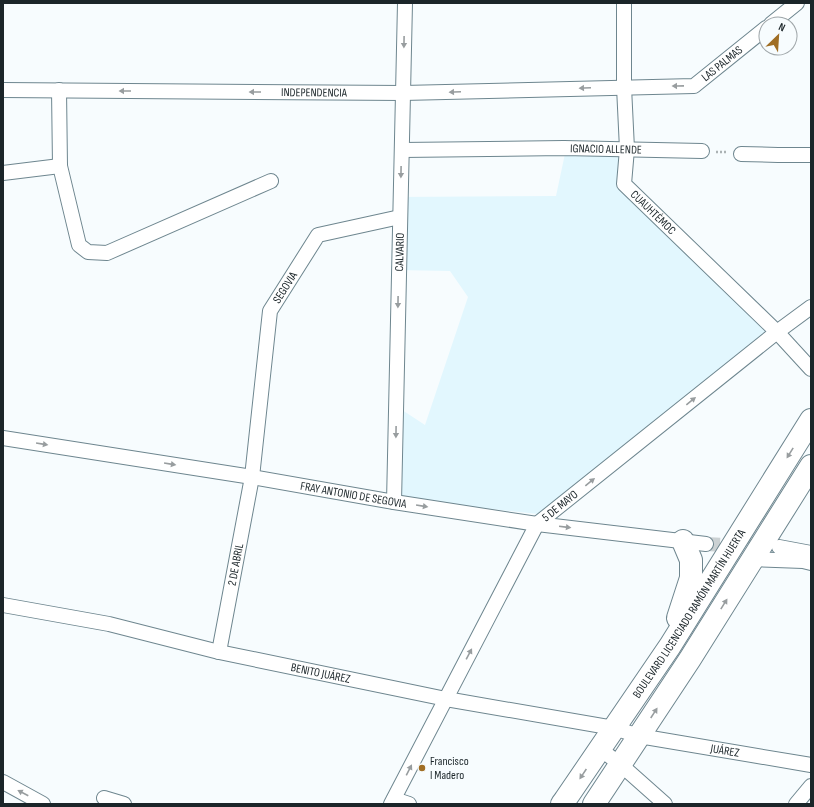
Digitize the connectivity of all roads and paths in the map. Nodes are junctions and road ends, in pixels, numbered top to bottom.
1 (405, 3) edge
2 (624, 3) edge
3 (797, 3) edge
4 (780, 16) edge
5 (758, 34) edge
6 (624, 87) junction
7 (3, 90) edge
8 (59, 90) junction
9 (403, 93) junction
10 (627, 149) junction
11 (402, 150) junction
12 (702, 150) joint
13 (741, 154) joint
14 (811, 155) edge
15 (60, 166) junction
16 (3, 173) edge
17 (271, 182) dead end
18 (400, 217) junction
19 (811, 307) edge
20 (777, 332) junction
21 (811, 369) edge
22 (811, 420) edge
23 (3, 438) edge
24 (811, 466) edge
25 (252, 477) junction
26 (394, 502) junction
27 (537, 524) junction
28 (683, 541) junction
29 (706, 544) tunnel mouth
30 (779, 547) tunnel mouth
31 (811, 553) edge
32 (752, 559) junction
33 (811, 563) edge
34 (3, 605) edge
35 (670, 646) junction
36 (219, 652) junction
37 (446, 699) junction
38 (614, 728) junction
39 (638, 736) junction
40 (600, 749) junction
41 (620, 764) junction
42 (811, 765) edge
43 (3, 782) edge
44 (811, 786) edge
45 (104, 798) dead end
46 (393, 801) edge
47 (43, 804) edge
48 (124, 804) edge
49 (409, 804) edge
50 (562, 804) edge
51 (594, 804) edge
52 (665, 804) edge
53 (796, 804) edge

1 -> 9 street, CALVARIO
2 - 6 street, CUAUHTÉMOC
3 - 4 street
5 -> 6 street, LAS PALMAS
6 -> 9 street, INDEPENDENCIA
6 - 10 street, CUAUHTÉMOC
7 - 8 street, INDEPENDENCIA
9 -> 8 street, INDEPENDENCIA
8 - 15 street
9 - 11 street, CALVARIO
10 - 11 street, IGNACIO ALLENDE
10 - 12 street, IGNACIO ALLENDE
10 - 20 street, CUAUHTÉMOC
11 -> 18 street, CALVARIO
12 - 13 path
13 - 14 street
15 - 16 street
15 - 17 street
18 - 25 street, SEGOVIA
18 -> 26 street, CALVARIO
19 - 20 street, 5 DE MAYO
20 - 21 street, CUAUHTÉMOC
27 -> 20 street, 5 DE MAYO
22 -> 35 main road, BOULEVARD LICENCIADO RAMÓN MARTÍN HUERTA
23 -> 25 street, FRAY ANTONIO DE SEGOVIA
24 - 32 main road, BOULEVARD LICENCIADO RAMÓN MARTÍN HUERTA
25 - 26 street, FRAY ANTONIO DE SEGOVIA
25 - 36 street, 2 DE ABRIL
26 -> 27 street, FRAY ANTONIO DE SEGOVIA
27 -> 28 street, FRAY ANTONIO DE SEGOVIA
37 -> 27 street, 5 DE MAYO
28 - 29 street, FRAY ANTONIO DE SEGOVIA
28 - 35 main road
30 - 31 street
32 - 33 street
39 -> 32 main road, BOULEVARD LICENCIADO RAMÓN MARTÍN HUERTA
34 - 36 street, BENITO JUÁREZ
35 - 38 main road, BOULEVARD LICENCIADO RAMÓN MARTÍN HUERTA
36 - 37 street, BENITO JUÁREZ
37 - 38 street, BENITO JUÁREZ
46 -> 37 street, 5 DE MAYO
38 - 39 street, BENITO JUÁREZ
38 - 40 main road, BOULEVARD LICENCIADO RAMÓN MARTÍN HUERTA
39 - 41 main road, BOULEVARD LICENCIADO RAMÓN MARTÍN HUERTA
39 - 42 street, JUÁREZ
40 - 41 street
40 -> 50 main road, BOULEVARD LICENCIADO RAMÓN MARTÍN HUERTA
41 - 51 main road, BOULEVARD LICENCIADO RAMÓN MARTÍN HUERTA
41 - 52 street
47 -> 43 street
44 - 53 street
45 - 48 street
46 - 49 street

